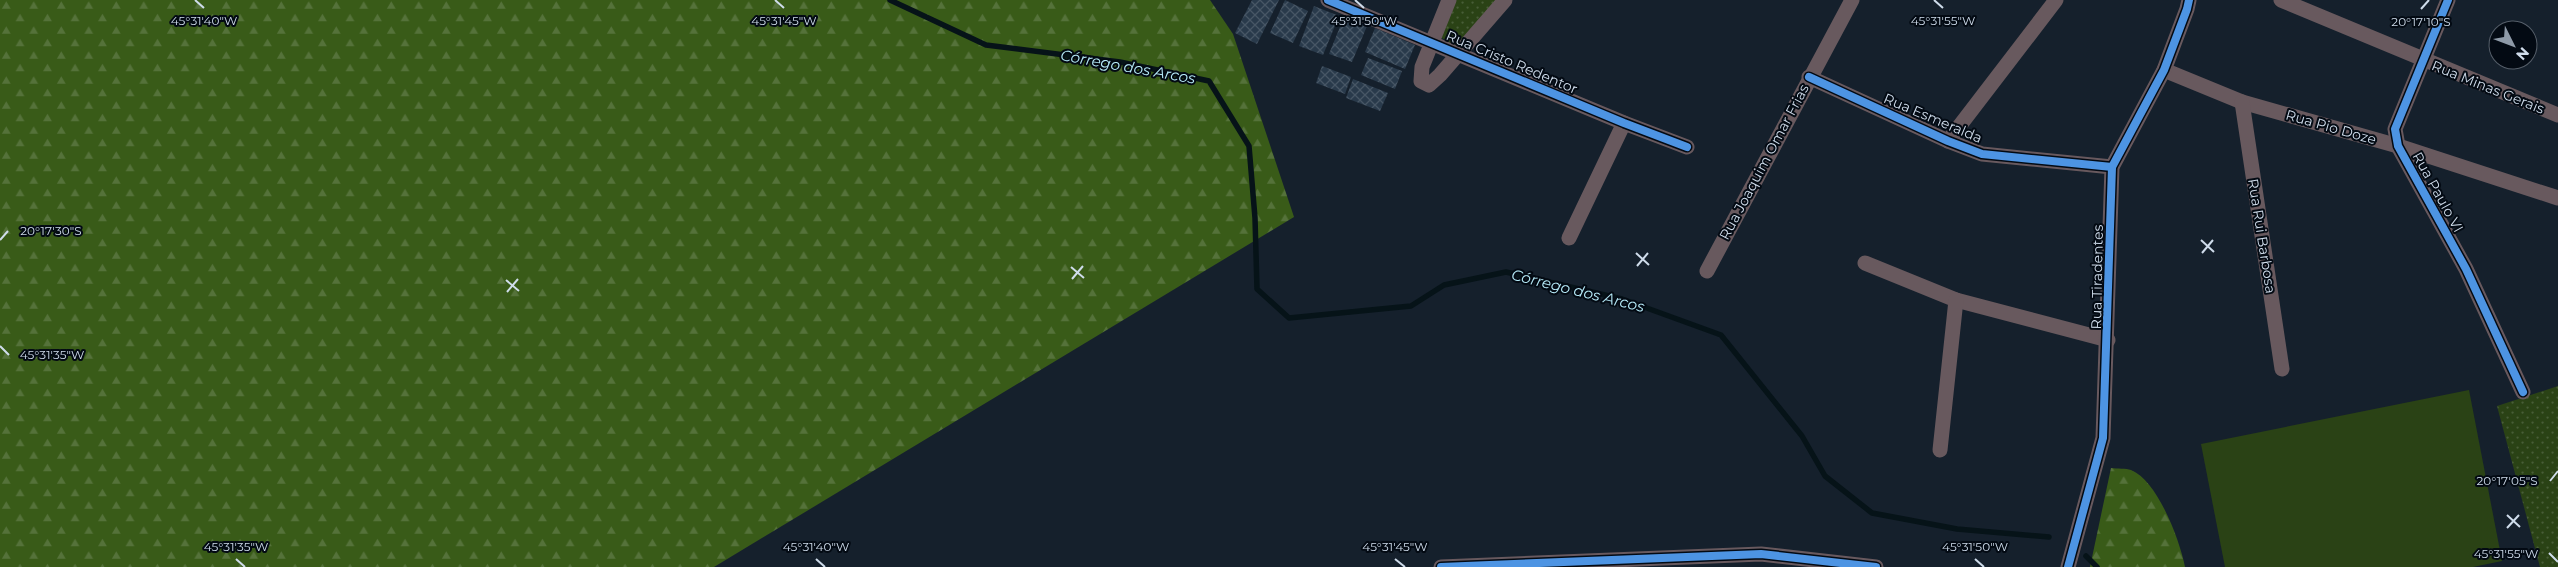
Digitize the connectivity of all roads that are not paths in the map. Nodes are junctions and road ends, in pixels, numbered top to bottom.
1 (1328, 0) edge
2 (1449, 0) edge
3 (1504, 0) edge
4 (1852, 0) edge
5 (2056, 0) edge
6 (2189, 0) edge
7 (2280, 0) edge
8 (2448, 0) edge
9 (1432, 41) junction
10 (1458, 53) junction
11 (2423, 60) junction
12 (2164, 70) junction
13 (1809, 77) junction
14 (2242, 102) junction
15 (2558, 115) edge
16 (1624, 123) junction
17 (1948, 141) junction
18 (2398, 146) junction
19 (1687, 147) dead end
20 (2112, 167) junction
21 (2558, 198) edge
22 (1569, 238) dead end
23 (1865, 262) dead end
24 (1707, 271) dead end
25 (1956, 300) junction
26 (2108, 340) junction
27 (2282, 369) dead end
28 (2523, 392) dead end
29 (1940, 450) dead end
30 (1441, 567) edge
31 (1876, 567) edge
32 (2068, 567) edge

1 - 9 street, Rua Cristo Redentor
2 - 9 street
3 - 10 street
4 - 13 street, Rua Joaquim Omar Frias
5 - 17 street
6 - 12 street, Rua Tiradentes
7 - 11 street, Rua Minas Gerais
8 - 11 street, Rua Paulo VI
9 - 10 street, Rua Cristo Redentor
9 - 10 street
10 - 16 street, Rua Cristo Redentor
11 - 15 street, Rua Minas Gerais
11 - 18 street, Rua Paulo VI
12 - 14 street, Rua Pio Doze
12 - 20 street, Rua Tiradentes
13 - 17 street, Rua Esmeralda
13 - 24 street, Rua Joaquim Omar Frias
14 - 18 street, Rua Pio Doze
14 - 27 street, Rua Rui Barbosa
16 - 19 street, Rua Cristo Redentor
16 - 22 street
17 - 20 street, Rua Esmeralda
18 - 21 street, Rua Pio Doze
18 - 28 street, Rua Paulo VI
20 - 26 street, Rua Tiradentes
23 - 25 street
25 - 26 street
25 - 29 street
26 - 32 street, Rua Tiradentes
30 - 31 street

